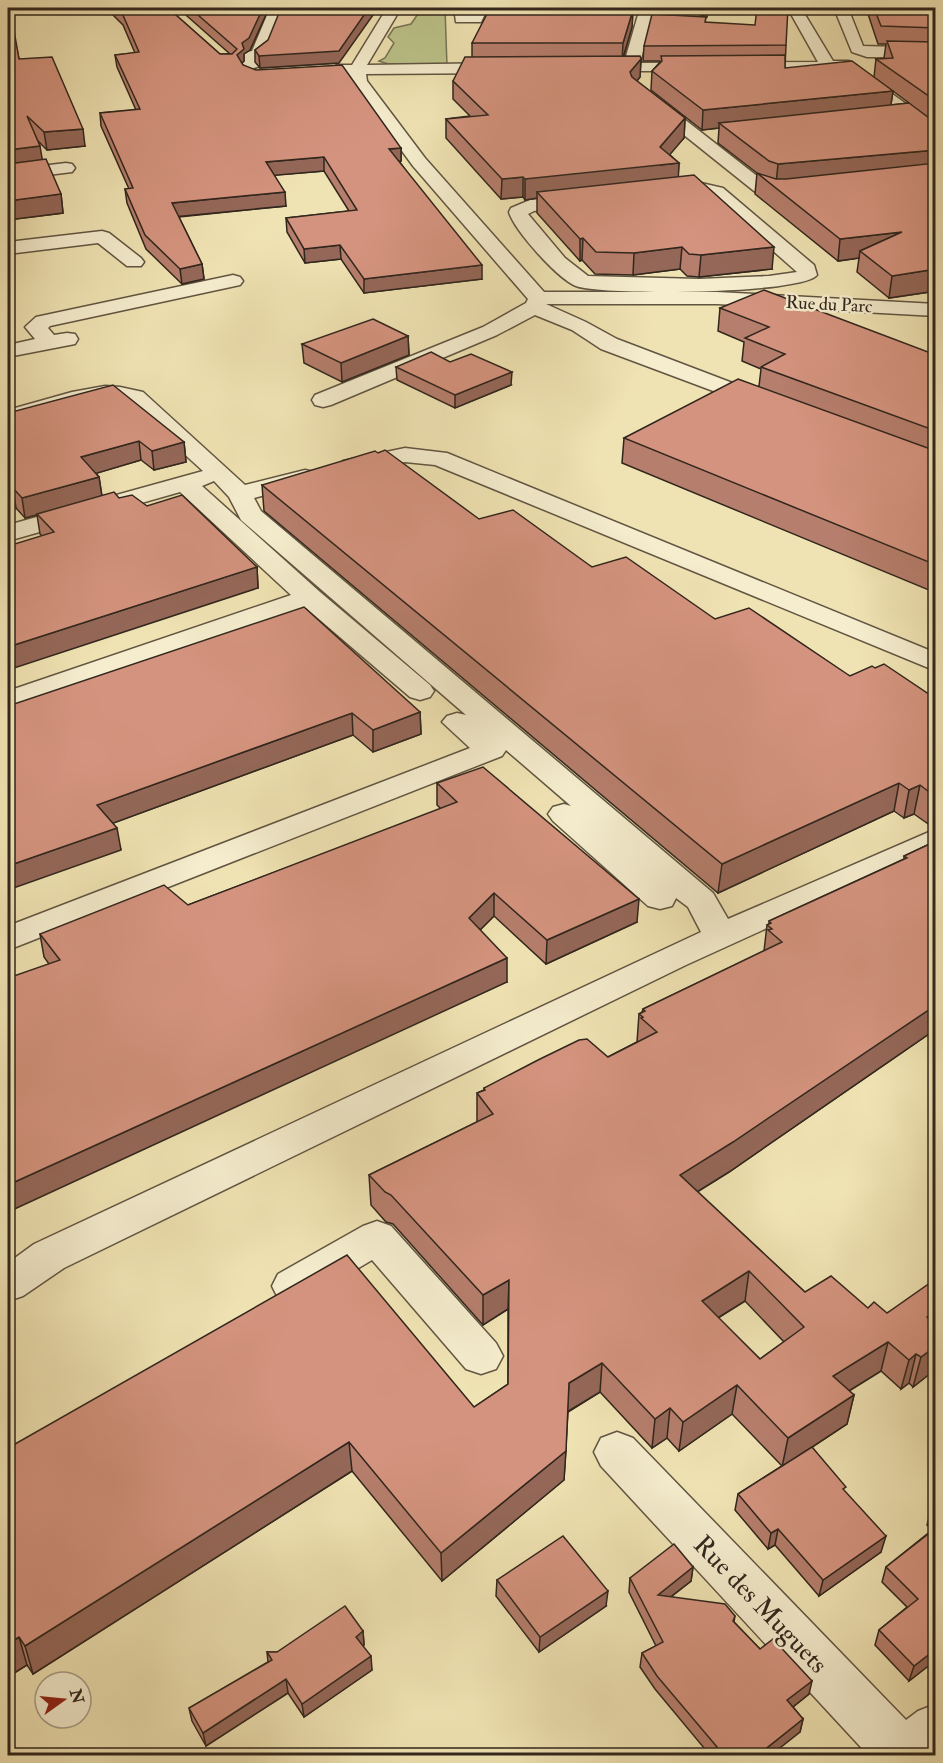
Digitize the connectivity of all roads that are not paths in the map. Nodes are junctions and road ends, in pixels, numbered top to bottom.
1 (277, 8) edge
2 (394, 8) edge
3 (461, 8) edge
4 (481, 8) edge
5 (646, 8) edge
6 (723, 8) edge
7 (841, 8) edge
8 (796, 47) dead end
9 (936, 53) edge
10 (224, 57) edge
11 (250, 62) junction
12 (837, 63) junction
13 (520, 68) edge
14 (576, 68) edge
15 (357, 69) junction
16 (317, 71) edge
17 (642, 71) junction
18 (270, 74) edge
19 (911, 115) junction
20 (888, 118) edge
21 (936, 134) edge
22 (720, 135) edge
23 (699, 137) junction
24 (66, 168) dead end
25 (8, 174) edge
26 (819, 188) edge
27 (544, 246) junction
28 (8, 248) edge
29 (497, 252) junction
30 (134, 262) dead end
31 (233, 281) dead end
32 (537, 303) junction
33 (936, 310) edge
34 (84, 335) dead end
35 (49, 343) junction
36 (8, 351) edge
37 (323, 400) dead end
38 (784, 411) edge
39 (8, 417) edge
40 (220, 473) junction
41 (184, 483) junction
42 (240, 494) junction
43 (8, 533) edge
44 (310, 598) junction
45 (936, 663) edge
46 (8, 700) edge
47 (490, 750) junction
48 (936, 839) edge
49 (660, 898) dead end
50 (720, 936) junction
51 (8, 939) edge
52 (8, 1256) edge
53 (49, 1256) junction
54 (8, 1284) edge
55 (264, 1304) edge
56 (481, 1356) dead end
57 (617, 1452) dead end
58 (912, 1749) edge

1 - 11 street
2 - 15 street
3 - 4 street
5 - 17 street
6 - 12 street
7 - 9 street
8 - 12 street
10 - 11 street
11 - 18 street
12 - 17 street
12 - 17 street
12 - 19 street
13 - 15 street
14 - 17 street
15 - 16 street
15 - 29 street
17 - 23 street
19 - 20 street
19 - 21 street
22 - 23 street
23 - 26 street
24 - 25 street
27 - 27 street
27 - 29 street
28 - 30 street
29 - 32 street
31 - 35 street
32 - 33 street, Rue du Parc
32 - 37 street
32 - 38 street
34 - 35 street
35 - 36 street
39 - 40 street
40 - 41 street
40 - 42 street
41 - 43 street
41 - 44 street
42 - 45 street
42 - 50 street
44 - 46 street
44 - 47 street
47 - 49 street
47 - 51 street
48 - 50 street
50 - 53 street
52 - 53 street
53 - 54 street
55 - 56 street
57 - 58 street, Rue des Muguets

